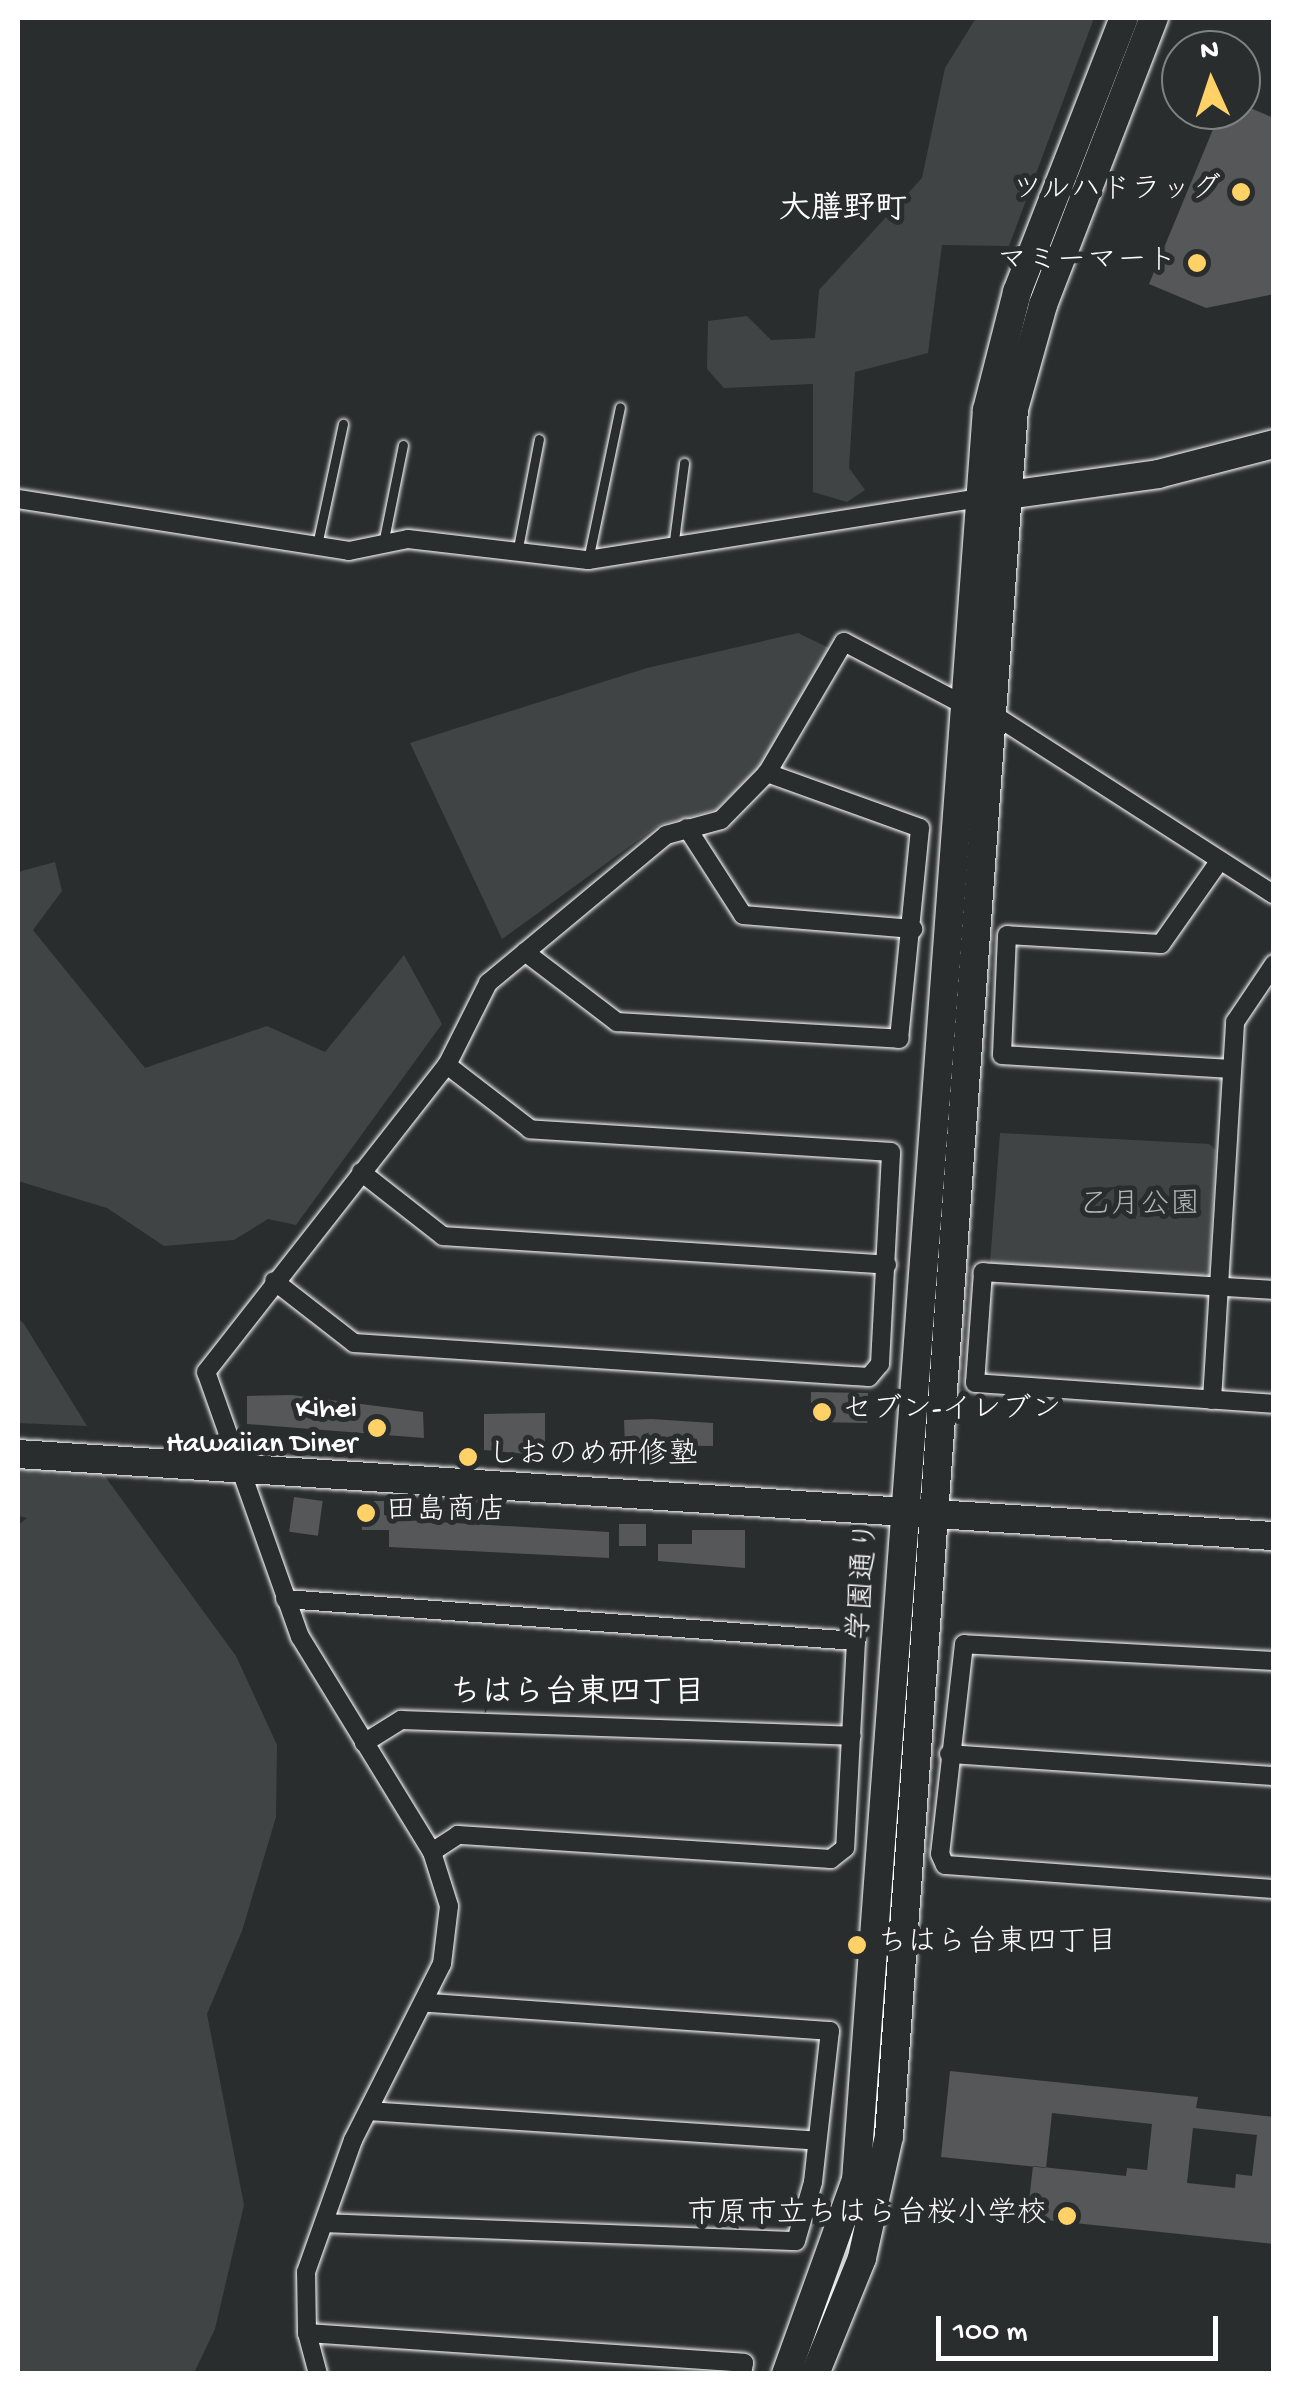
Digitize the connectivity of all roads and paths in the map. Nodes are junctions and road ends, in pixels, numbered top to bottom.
1 (1124, 18) edge
2 (1154, 18) edge
3 (620, 408) dead end
4 (344, 424) dead end
5 (540, 440) dead end
6 (1274, 444) edge
7 (404, 445) dead end
8 (684, 463) dead end
9 (991, 497) junction
10 (18, 499) edge
11 (384, 539) junction
12 (317, 545) junction
13 (673, 549) junction
14 (516, 553) junction
15 (588, 560) junction
16 (964, 705) junction
17 (991, 713) junction
18 (767, 773) junction
19 (687, 828) junction
20 (1218, 863) junction
21 (1274, 895) edge
22 (913, 930) junction
23 (525, 952) junction
24 (1274, 964) edge
25 (447, 1065) junction
26 (1231, 1069) junction
27 (361, 1172) junction
28 (887, 1265) junction
29 (274, 1280) junction
30 (1218, 1286) junction
31 (1274, 1290) edge
32 (1212, 1400) junction
33 (1274, 1404) edge
34 (18, 1454) edge
35 (234, 1465) junction
36 (903, 1512) junction
37 (936, 1515) junction
38 (1274, 1536) edge
39 (285, 1599) junction
40 (1274, 1661) edge
41 (852, 1736) junction
42 (364, 1742) junction
43 (949, 1754) junction
44 (1274, 1776) edge
45 (432, 1852) junction
46 (1274, 1889) edge
47 (425, 2003) junction
48 (369, 2111) junction
49 (817, 2141) junction
50 (324, 2222) junction
51 (307, 2333) junction
52 (318, 2374) edge
53 (742, 2374) edge
54 (786, 2374) edge
55 (815, 2374) edge

1 - 9 street
2 - 9 street
3 - 15 lane
4 - 12 lane
5 - 14 lane
6 - 9 street
7 - 11 lane
8 - 13 lane
9 - 13 street
9 - 16 street, 学園通り
9 - 17 street
10 - 12 street
11 - 12 street
11 - 14 street
13 - 15 street
14 - 15 street
16 - 18 street
16 - 36 street, 学園通り
17 - 20 street
17 - 37 street
18 - 19 street
18 - 22 street
19 - 22 street
19 - 23 street
20 - 21 street
20 - 26 street
22 - 23 street
23 - 25 street
24 - 26 street
25 - 27 street
25 - 28 street
26 - 30 street
27 - 28 street
27 - 29 street
28 - 29 street
29 - 35 street
30 - 31 street
30 - 32 street
30 - 32 street
32 - 33 street
34 - 35 street
35 - 36 street
35 - 39 street
36 - 37 street
36 - 54 street, 学園通り
37 - 38 street
37 - 55 street
39 - 41 street
39 - 42 street
40 - 43 street
41 - 42 street
41 - 45 street
42 - 45 street
43 - 44 street
43 - 46 street
45 - 47 street
47 - 48 street
47 - 49 street
48 - 49 street
48 - 50 street
49 - 50 street
50 - 51 street
51 - 52 street
51 - 53 street

